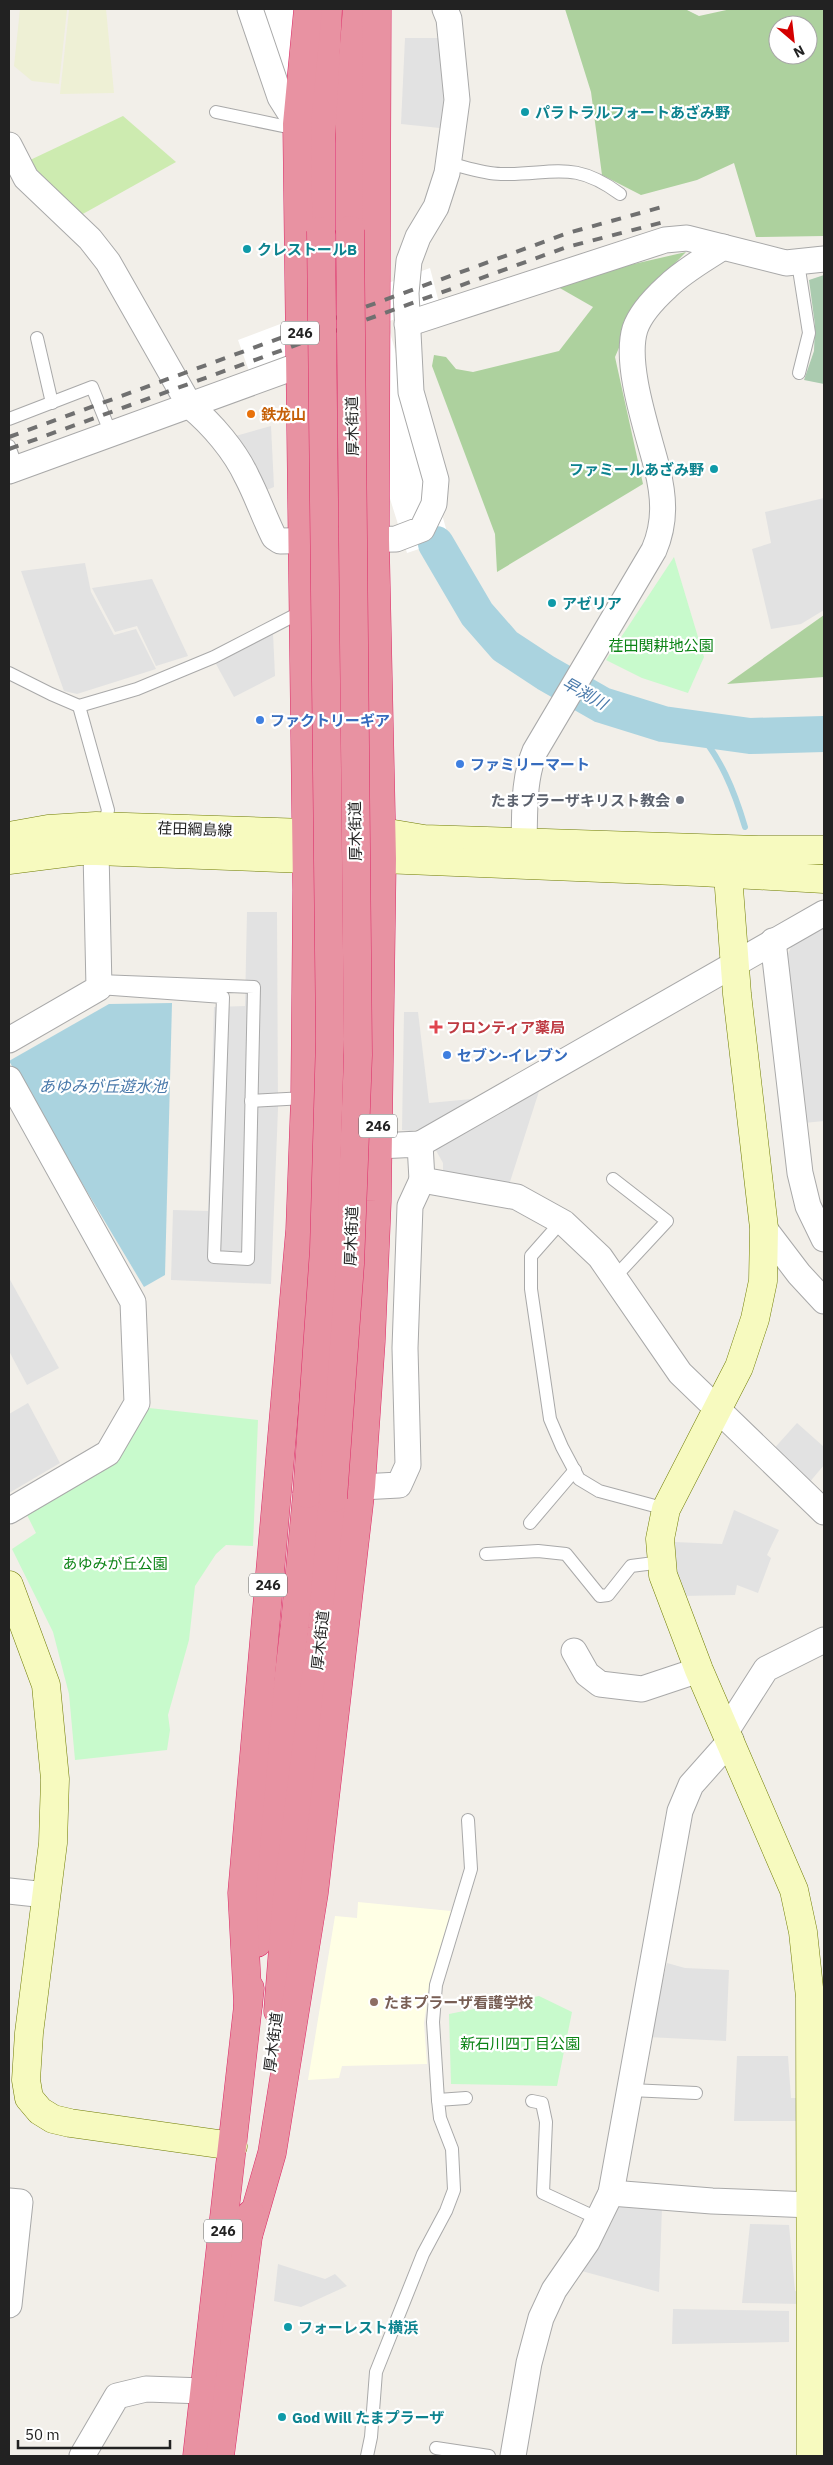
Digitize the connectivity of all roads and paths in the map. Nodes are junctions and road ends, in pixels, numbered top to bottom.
1 (250, 9) edge
2 (308, 9) edge
3 (328, 9) edge
4 (357, 9) edge
5 (377, 9) edge
6 (445, 9) edge
7 (216, 112) dead end
8 (297, 127) junction
9 (9, 145) edge
10 (448, 163) junction
11 (620, 194) dead end
12 (723, 247) junction
13 (824, 259) edge
14 (798, 263) junction
15 (406, 324) junction
16 (38, 338) dead end
17 (300, 365) junction
18 (799, 373) dead end
19 (52, 402) junction
20 (190, 406) junction
21 (9, 419) edge
22 (111, 434) junction
23 (11, 462) edge
24 (375, 540) junction
25 (302, 541) junction
26 (303, 612) junction
27 (9, 673) edge
28 (79, 706) junction
29 (382, 832) junction
30 (9, 836) edge
31 (100, 839) junction
32 (524, 842) junction
33 (306, 846) junction
34 (824, 850) edge
35 (382, 859) junction
36 (9, 860) edge
37 (727, 861) junction
38 (824, 879) edge
39 (824, 913) edge
40 (773, 941) junction
41 (735, 964) junction
42 (99, 984) junction
43 (9, 1040) edge
44 (9, 1079) edge
45 (305, 1098) junction
46 (251, 1101) junction
47 (420, 1144) junction
48 (378, 1146) junction
49 (613, 1179) dead end
50 (422, 1180) junction
51 (561, 1222) junction
52 (764, 1228) junction
53 (824, 1239) edge
54 (614, 1278) junction
55 (824, 1301) edge
56 (717, 1408) junction
57 (574, 1470) junction
58 (361, 1488) junction
59 (666, 1508) junction
60 (9, 1511) edge
61 (824, 1512) edge
62 (530, 1523) dead end
63 (486, 1554) dead end
64 (662, 1562) junction
65 (9, 1585) edge
66 (824, 1640) edge
67 (574, 1652) dead end
68 (700, 1670) junction
69 (729, 1735) junction
70 (468, 1820) dead end
71 (9, 1891) edge
72 (46, 1895) junction
73 (248, 2005) junction
74 (817, 2089) edge
75 (630, 2090) junction
76 (696, 2093) dead end
77 (466, 2098) dead end
78 (438, 2100) junction
79 (532, 2101) dead end
80 (233, 2146) junction
81 (611, 2193) junction
82 (815, 2196) edge
83 (9, 2201) edge
84 (600, 2219) junction
85 (249, 2233) junction
86 (818, 2295) edge
87 (9, 2305) edge
88 (204, 2391) junction
89 (436, 2448) dead end
90 (815, 2448) edge
91 (82, 2456) edge
92 (197, 2456) edge
93 (220, 2456) edge
94 (367, 2456) edge
95 (489, 2456) edge
96 (513, 2456) edge

1 - 8 street
2 - 8 highway, 246
3 - 73 highway, 厚木街道 / 246, bridge
4 - 85 highway, 厚木街道 / 246, bridge
5 - 24 highway, 246
6 - 10 street
7 - 8 lane
8 - 17 highway, 246
9 - 20 street
10 - 11 lane
10 - 15 street
12 - 14 street
12 - 15 street
12 - 32 street
13 - 14 street
14 - 18 lane
15 - 24 street
16 - 19 lane
17 - 20 street
17 - 25 highway, 246
19 - 21 lane
19 - 22 lane
20 - 22 street
20 - 25 street
22 - 23 street
24 - 25 street
24 - 29 highway, 246
25 - 26 highway, 246
26 - 28 lane
26 - 33 highway, 246
27 - 28 lane
28 - 31 lane
29 - 32 street, 荏田綱島線
29 - 33 street, 荏田綱島線
29 - 35 highway, 246
30 - 31 street, 荏田綱島線
31 - 33 street, 荏田綱島線
31 - 36 street, 荏田綱島線
31 - 42 street
32 - 37 street, 荏田綱島線
33 - 35 street, 荏田綱島線
33 - 45 highway, 246
34 - 37 street
35 - 37 street, 荏田綱島線
35 - 48 highway, 246
37 - 38 street
37 - 41 street
39 - 40 street
40 - 41 street
40 - 53 street
41 - 47 street
41 - 52 street
42 - 43 street
42 - 46 lane
42 - 46 lane
44 - 60 street
45 - 46 lane
45 - 73 highway, 246
47 - 48 street
47 - 50 street
48 - 58 highway, 246
49 - 54 lane
50 - 51 street
50 - 58 street
51 - 54 street
51 - 57 lane
52 - 55 street
52 - 56 street
54 - 56 street
56 - 59 street
56 - 61 street
57 - 59 lane
57 - 62 lane
58 - 85 highway, 246
59 - 64 street
63 - 64 lane
64 - 68 street
65 - 72 street
66 - 69 street
67 - 68 street
68 - 69 street
69 - 74 street
69 - 75 street
70 - 78 lane
71 - 72 street
72 - 80 street
73 - 80 highway, 厚木街道 / 246
74 - 82 street
75 - 76 lane
75 - 81 street
77 - 78 lane
78 - 94 lane
79 - 84 lane
80 - 88 highway, 厚木街道 / 246
81 - 82 street
81 - 84 street
82 - 86 street
83 - 87 street
84 - 96 street
85 - 93 highway, 厚木街道 / 246
86 - 90 street
88 - 91 street
88 - 92 highway, 厚木街道 / 246
89 - 95 lane

